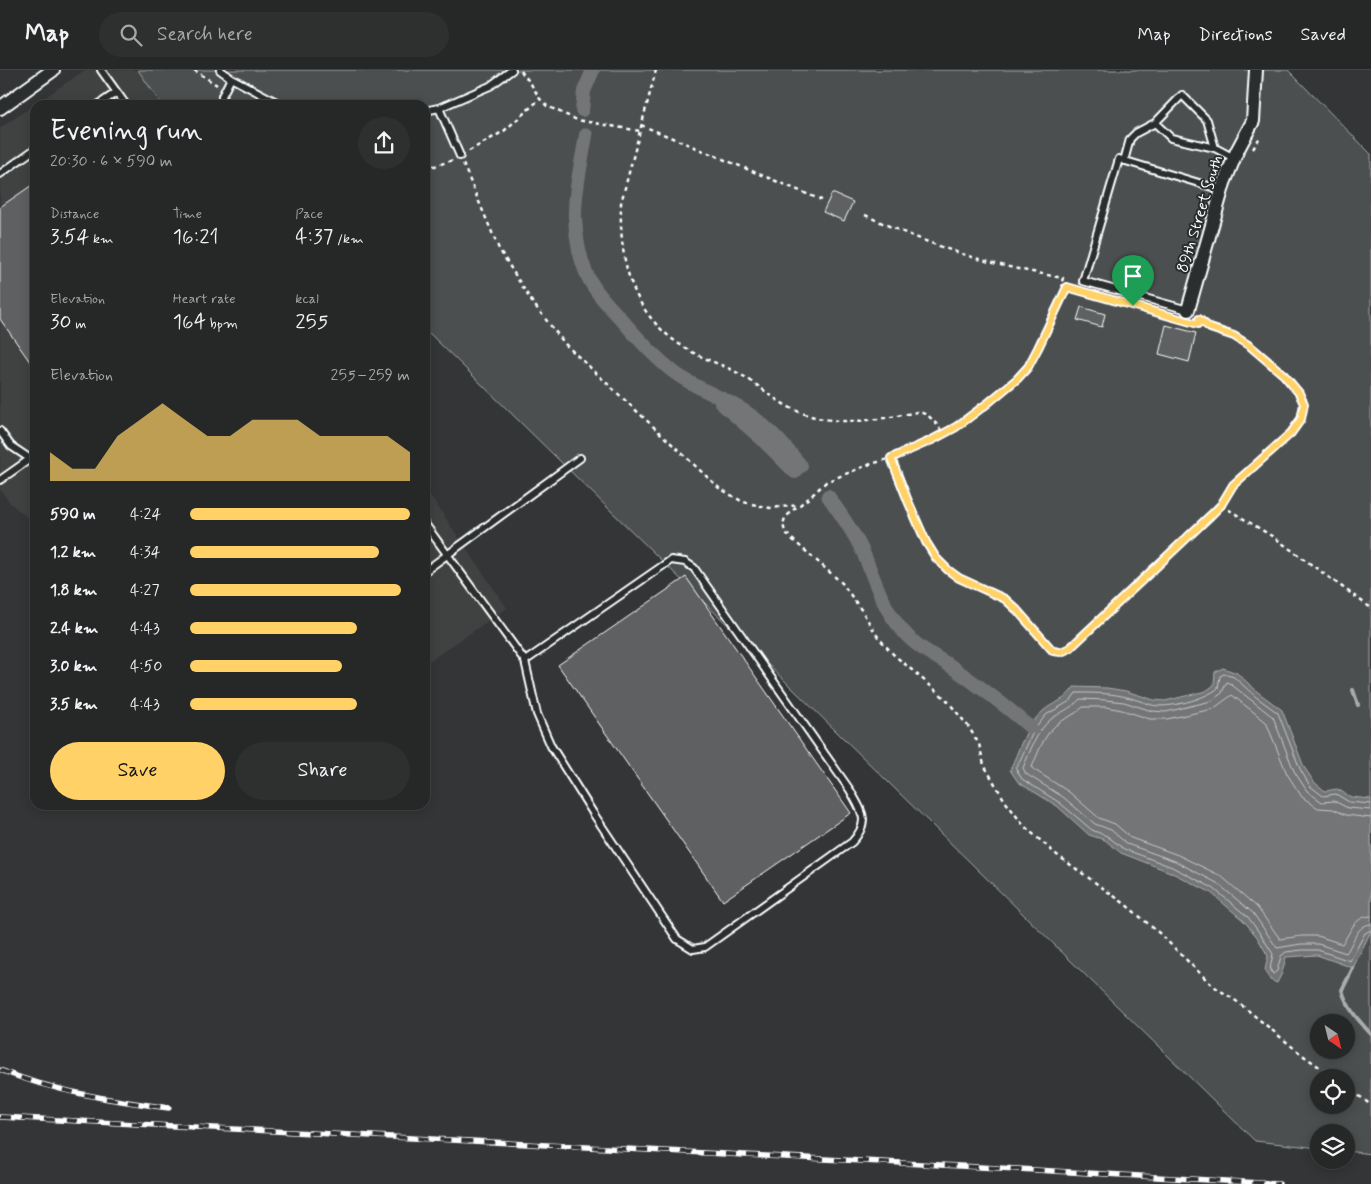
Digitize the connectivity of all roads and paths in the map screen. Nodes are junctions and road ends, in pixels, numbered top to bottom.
1 (53, 70) edge
2 (101, 70) edge
3 (194, 70) edge
4 (220, 70) edge
5 (512, 70) edge
6 (520, 70) edge
7 (656, 70) edge
8 (1256, 70) edge
9 (231, 78) junction
10 (224, 91) junction
11 (117, 92) junction
12 (540, 99) junction
13 (105, 100) edge
14 (123, 100) edge
15 (222, 100) edge
16 (273, 100) edge
17 (0, 108) edge
18 (439, 108) junction
19 (430, 109) edge
20 (1154, 124) junction
21 (641, 125) junction
22 (1263, 130) dead end
23 (640, 131) junction
24 (1215, 148) junction
25 (30, 153) edge
26 (1250, 155) dead end
27 (460, 156) junction
28 (1234, 158) junction
29 (1124, 161) junction
30 (430, 166) edge
31 (0, 174) edge
32 (1222, 190) junction
33 (824, 202) dead end
34 (865, 215) dead end
35 (1067, 287) junction
36 (1086, 292) dead end
37 (1188, 316) junction
38 (0, 431) edge
39 (944, 434) junction
40 (580, 458) dead end
41 (891, 458) junction
42 (30, 459) edge
43 (30, 463) edge
44 (0, 480) edge
45 (800, 505) junction
46 (1221, 505) junction
47 (430, 531) edge
48 (447, 555) junction
49 (430, 567) edge
50 (1371, 608) edge
51 (525, 661) junction
52 (1322, 1069) edge
53 (1355, 1093) edge
54 (1371, 1105) edge

1 - 17 street
2 - 11 lane
3 - 10 path
4 - 9 lane
5 - 18 lane
6 - 12 path
7 - 21 path
8 - 28 street, 89th Street South
9 - 10 lane
9 - 16 lane
10 - 15 lane
11 - 13 lane
11 - 14 lane
12 - 23 path
12 - 27 path
18 - 19 lane
18 - 27 lane
20 - 24 lane
20 - 24 lane
20 - 29 lane
21 - 23 path
21 - 33 path
22 - 26 path
23 - 39 path
24 - 28 lane
25 - 31 lane
27 - 30 path
27 - 45 path
28 - 32 street, 89th Street South
29 - 32 lane
29 - 37 lane
32 - 37 street, 89th Street South
34 - 35 path
35 - 36 path
35 - 39 path
37 - 46 path
38 - 42 lane
39 - 41 path
40 - 48 lane
41 - 45 path
41 - 46 path
43 - 44 lane
45 - 52 path
46 - 50 path
47 - 48 lane
48 - 49 lane
48 - 51 lane
51 - 51 lane
53 - 54 path

